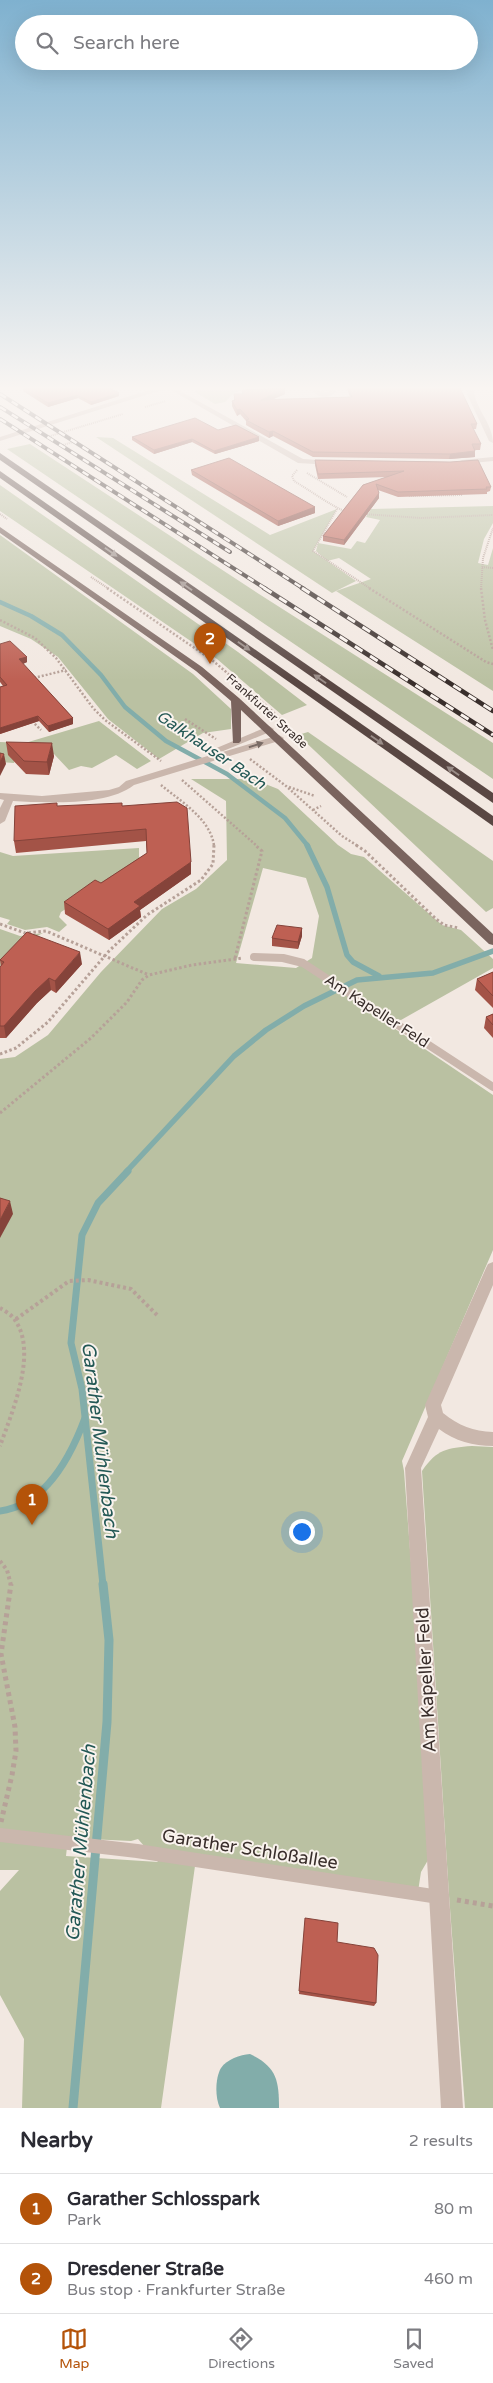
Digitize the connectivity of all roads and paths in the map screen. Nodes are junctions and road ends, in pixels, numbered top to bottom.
1 (15, 484) edge
2 (40, 484) edge
3 (300, 484) edge
4 (325, 484) edge
5 (458, 484) edge
6 (409, 496) edge
7 (347, 497) dead end
8 (337, 509) junction
9 (493, 515) edge
10 (493, 528) edge
11 (0, 529) edge
12 (482, 567) junction
13 (493, 568) edge
14 (0, 620) edge
15 (493, 650) edge
16 (493, 664) edge
17 (66, 670) junction
18 (31, 679) edge
19 (236, 700) junction
20 (28, 716) edge
21 (185, 719) dead end
22 (269, 729) junction
23 (41, 730) dead end
24 (203, 732) dead end
25 (279, 738) junction
26 (236, 741) junction
27 (254, 746) junction
28 (229, 749) junction
29 (162, 762) dead end
30 (171, 771) junction
31 (151, 777) junction
32 (286, 786) junction
33 (314, 796) dead end
34 (5, 798) edge
35 (493, 799) edge
36 (320, 806) dead end
37 (313, 810) junction
38 (0, 821) edge
39 (493, 822) edge
40 (0, 924) edge
41 (462, 930) dead end
42 (493, 941) edge
43 (104, 955) junction
44 (254, 957) dead end
45 (149, 975) junction
46 (0, 1054) edge
47 (493, 1087) edge
48 (1, 1110) edge
49 (493, 1268) edge
50 (0, 1308) edge
51 (157, 1315) dead end
52 (16, 1319) junction
53 (436, 1417) junction
54 (493, 1439) edge
55 (0, 1446) edge
56 (0, 1561) edge
57 (0, 1827) edge
58 (0, 1835) edge
59 (439, 1897) junction
60 (493, 1906) edge
61 (452, 2108) edge

1 -> 39 highway
35 -> 2 highway
3 - 8 path
4 - 7 path
5 - 6 path
8 - 9 path
8 - 16 path
10 - 12 path
11 - 19 main road, Frankfurter Straße
12 - 13 path
12 - 15 path
14 - 17 path
17 - 18 path
17 - 29 path
19 - 22 main road, Frankfurter Straße
19 - 26 main road
20 - 23 path
21 - 24 path
22 - 25 main road, Frankfurter Straße
22 - 26 street
27 -> 25 street
25 - 42 main road, Frankfurter Straße
26 - 28 street
27 - 28 street
27 - 32 path
28 - 30 street
30 - 31 street
30 - 45 path
31 - 34 street
31 - 43 path
32 - 33 path
32 - 37 path
34 - 38 street
36 - 37 path
37 - 41 path
40 - 43 path
43 - 45 path
43 - 46 path
44 - 47 lane, Am Kapeller Feld
45 - 48 path
49 - 53 street, Am Kapeller Feld
50 - 52 path
51 - 52 path
52 - 55 path
53 - 54 street
53 - 59 street, Am Kapeller Feld
56 - 57 path
58 - 59 lane, Garather Schloßallee
59 - 60 path
59 - 61 street, Am Kapeller Feld

